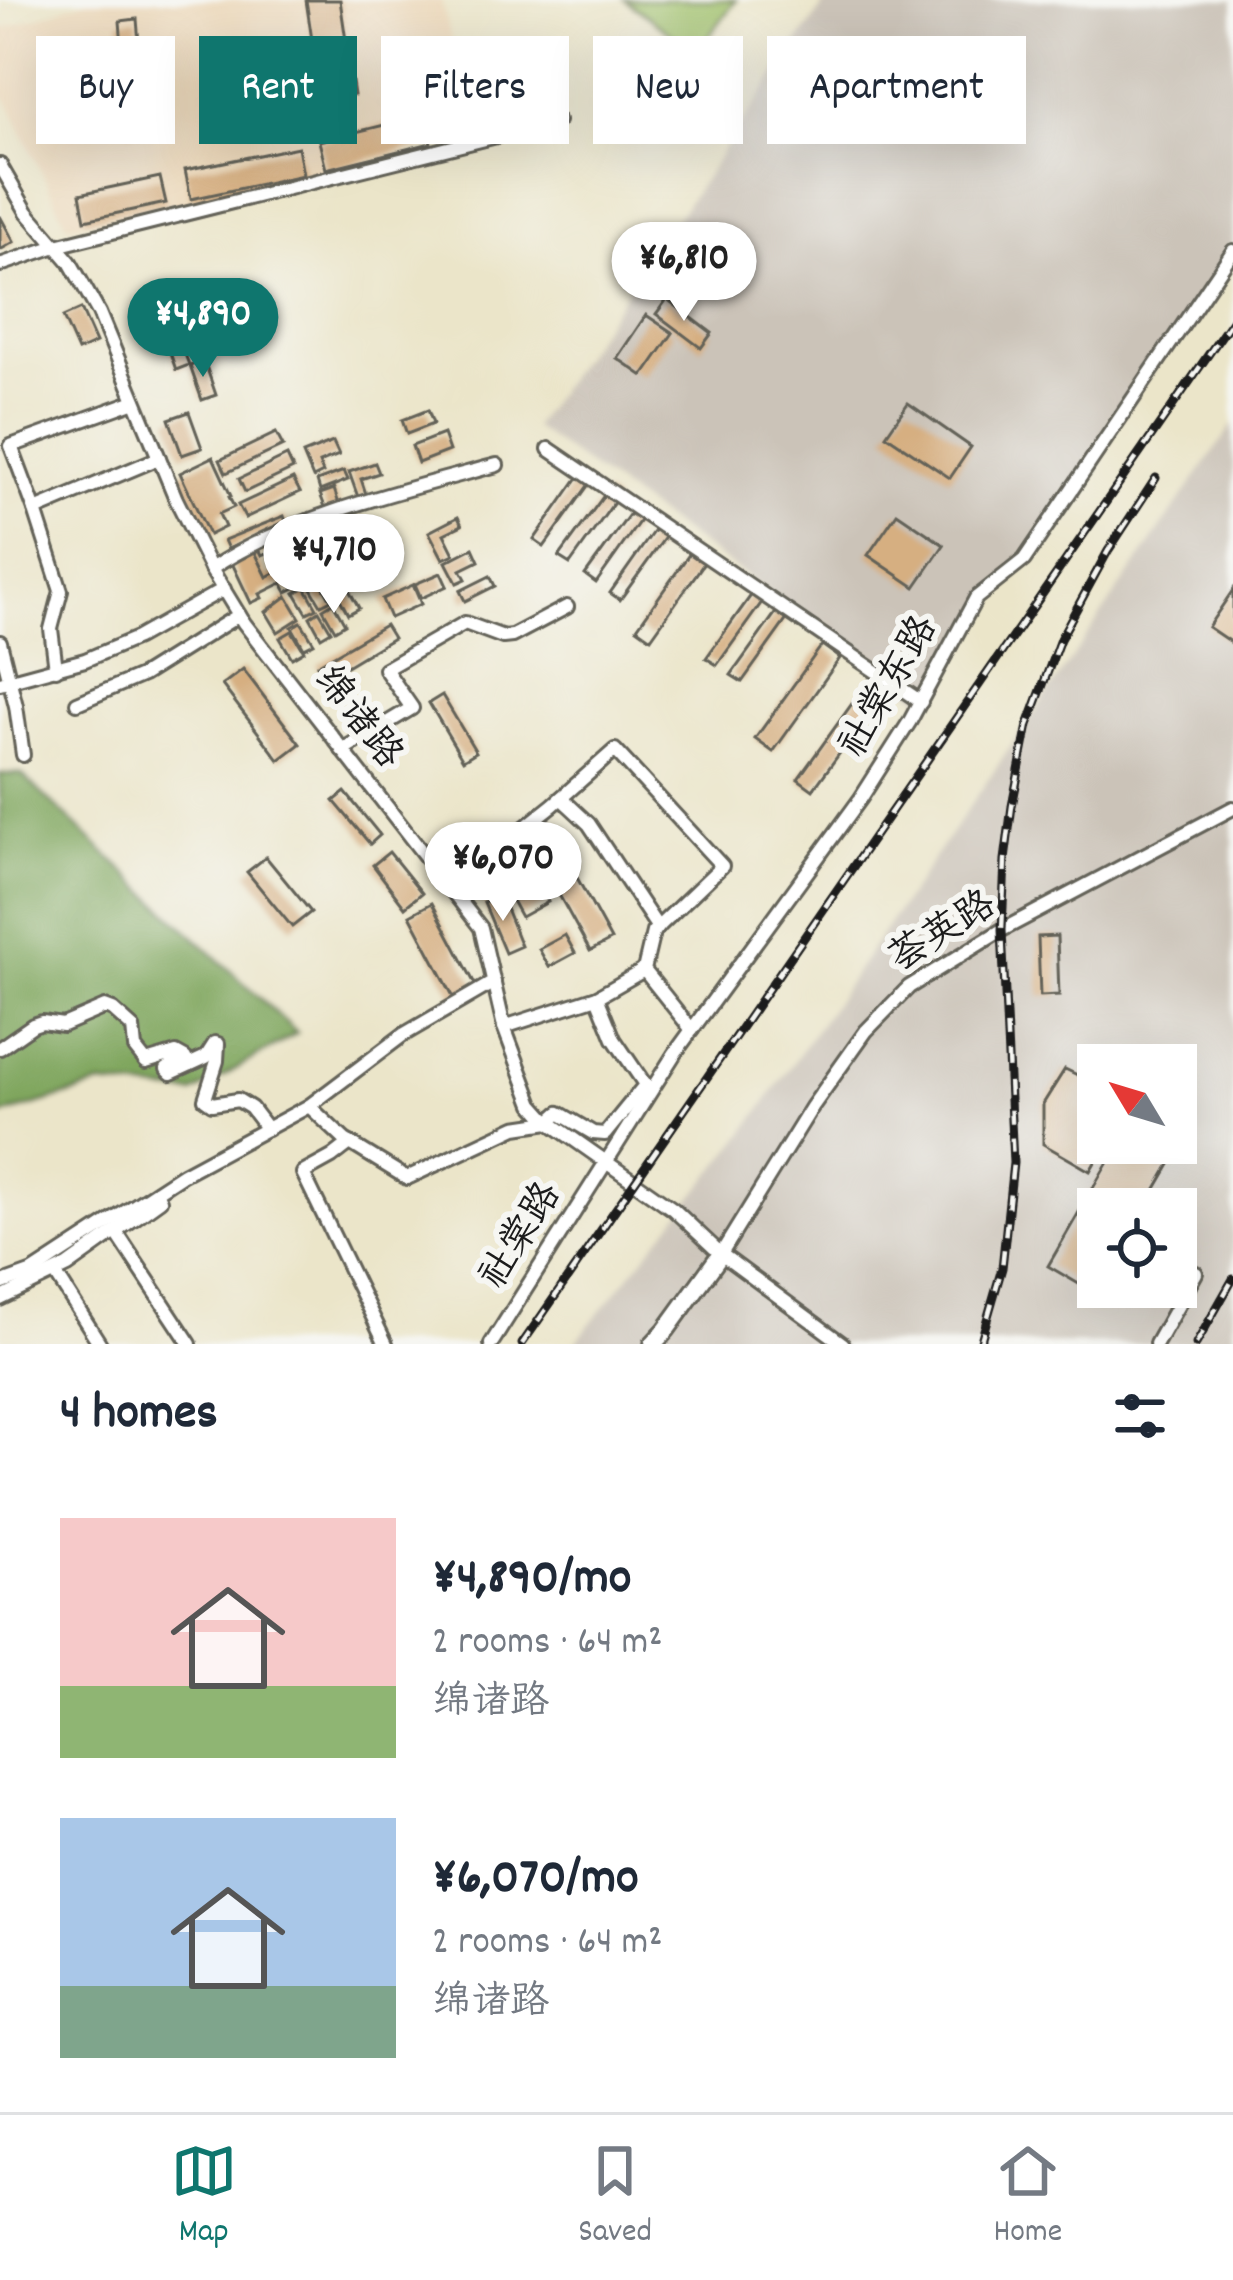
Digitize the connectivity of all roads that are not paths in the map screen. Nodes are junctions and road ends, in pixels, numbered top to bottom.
1 (464, 144) edge
2 (0, 165) edge
3 (56, 245) junction
4 (1233, 251) edge
5 (0, 265) edge
6 (135, 401) junction
7 (549, 449) dead end
8 (159, 458) junction
9 (496, 465) dead end
10 (35, 510) junction
11 (211, 568) junction
12 (224, 589) junction
13 (567, 607) dead end
14 (238, 614) junction
15 (0, 642) edge
16 (56, 668) junction
17 (5, 683) edge
18 (921, 702) junction
19 (77, 703) dead end
20 (342, 750) junction
21 (23, 755) dead end
22 (561, 798) junction
23 (1233, 808) edge
24 (449, 888) junction
25 (658, 928) junction
26 (644, 970) junction
27 (494, 982) junction
28 (597, 997) junction
29 (504, 1027) junction
30 (692, 1030) junction
31 (0, 1048) edge
32 (648, 1089) junction
33 (309, 1106) junction
34 (549, 1122) junction
35 (267, 1129) junction
36 (350, 1143) junction
37 (606, 1162) junction
38 (156, 1192) junction
39 (116, 1232) junction
40 (721, 1254) junction
41 (55, 1273) junction
42 (0, 1284) edge
43 (0, 1299) edge
44 (1176, 1308) edge
45 (100, 1344) edge
46 (190, 1344) edge
47 (386, 1344) edge
48 (491, 1344) edge
49 (653, 1344) edge
50 (843, 1344) edge
51 (1156, 1344) edge

1 - 3 street
2 - 3 street, 绵诸路
3 - 5 street
3 - 6 street, 绵诸路
4 - 18 street, 社棠东路
6 - 8 street, 绵诸路
6 - 10 street
7 - 18 street
8 - 10 street
8 - 11 street, 绵诸路
9 - 11 street
10 - 16 street
11 - 12 street, 绵诸路
12 - 14 street, 绵诸路
12 - 16 street
13 - 20 street
14 - 19 street
14 - 20 street, 绵诸路
15 - 17 street
16 - 17 street
17 - 21 street
18 - 30 street, 社棠东路
20 - 24 street, 绵诸路
22 - 24 street
22 - 25 street
22 - 25 street
23 - 40 street, 荟英路
24 - 27 street, 绵诸路
25 - 26 street
26 - 28 street
26 - 30 street
27 - 29 street, 绵诸路
27 - 33 street
28 - 29 street
28 - 32 street
29 - 34 street, 绵诸路
30 - 32 street, 社棠东路
31 - 35 street
32 - 34 street
32 - 37 street, 社棠东路
33 - 35 street
33 - 36 street
34 - 36 street
34 - 37 street, 绵诸路
35 - 38 street
36 - 47 street
37 - 40 street, 绵诸路
37 - 48 street, 社棠路
38 - 39 street
38 - 42 street
39 - 41 street
39 - 46 street
40 - 49 main road
40 - 50 street, 绵诸路
41 - 43 street
41 - 45 street
44 - 51 street

